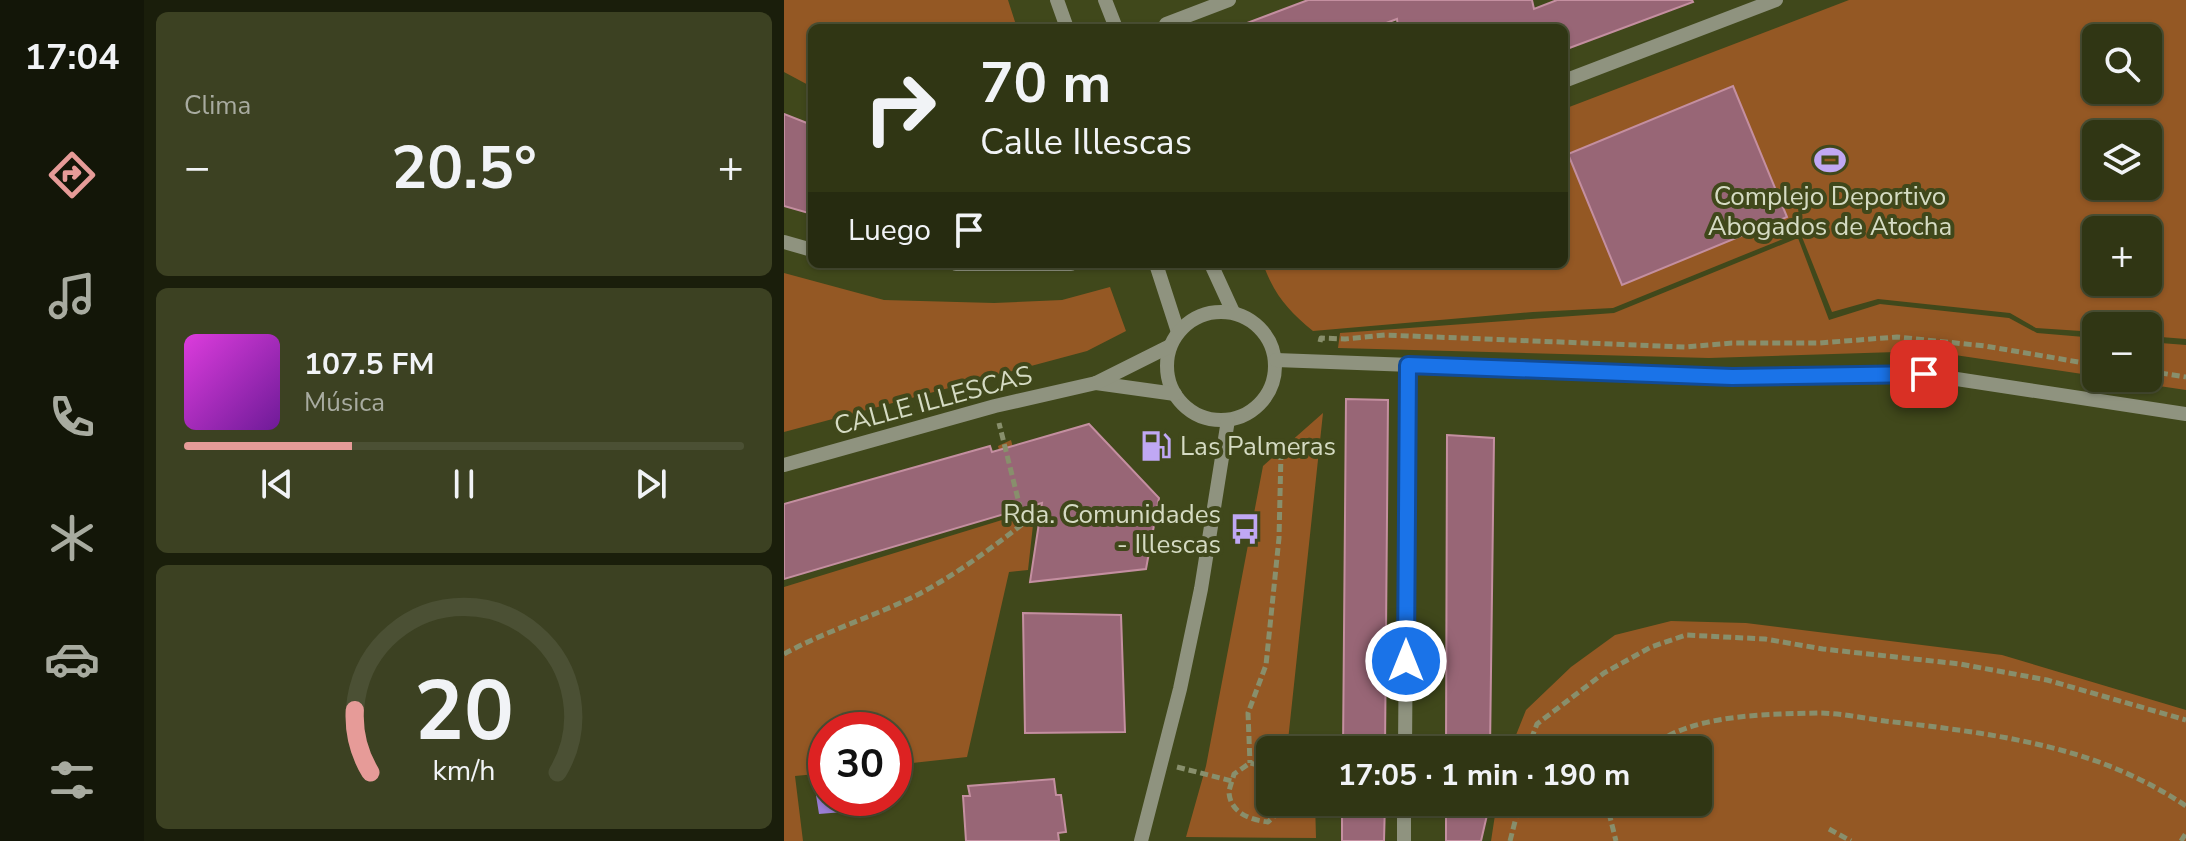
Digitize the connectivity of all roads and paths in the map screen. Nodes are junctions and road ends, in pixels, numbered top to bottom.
1 (1057, 0) edge
2 (1105, 0) edge
3 (1229, 0) edge
4 (1728, 0) edge
5 (1776, 0) edge
6 (1734, 16) junction
7 (1066, 24) edge
8 (1114, 24) edge
9 (1166, 24) dead end
10 (1568, 79) edge
11 (784, 242) edge
12 (808, 249) edge
13 (1157, 268) edge
14 (1213, 268) edge
15 (1233, 312) junction
16 (1178, 332) junction
17 (1170, 346) junction
18 (1276, 360) junction
19 (1318, 362) junction
20 (2082, 363) edge
21 (1408, 365) junction
22 (2162, 373) edge
23 (2186, 377) edge
24 (1096, 383) junction
25 (1175, 394) junction
26 (995, 406) junction
27 (2186, 414) edge
28 (1228, 420) junction
29 (1223, 451) junction
30 (784, 465) edge
31 (784, 654) edge
32 (2186, 720) edge
33 (1405, 736) edge
34 (1532, 736) edge
35 (1672, 736) edge
36 (1161, 763) junction
37 (1250, 763) junction
38 (1256, 764) edge
39 (1232, 781) junction
40 (2186, 806) edge
41 (1274, 816) edge
42 (1404, 816) edge
43 (1516, 816) edge
44 (1610, 816) edge
45 (1829, 829) dead end
46 (2186, 833) edge
47 (1141, 841) edge
48 (1404, 841) edge
49 (1510, 841) edge
50 (1616, 841) edge
51 (1851, 841) edge
52 (2181, 841) edge

1 - 7 street
2 - 8 street
3 - 9 street
4 - 6 street
5 - 6 street
6 - 10 street
11 - 12 street
13 - 16 street
14 - 15 street
15 - 16 street
15 - 18 street
16 - 17 street
17 - 24 street, CALLE ILLESCAS
17 - 25 street
18 - 19 street
18 - 28 street
19 - 20 path
19 - 21 street
21 - 27 street
21 - 33 street
22 - 23 path
24 - 25 street, CALLE ILLESCAS
24 - 26 street, CALLE ILLESCAS
25 - 28 street
26 - 30 street, CALLE ILLESCAS
26 - 31 path
28 - 29 street
29 - 36 street
29 - 37 path
32 - 34 path
35 - 40 path
36 - 39 path
36 - 47 street
37 - 38 path
37 - 39 path
39 - 41 path
42 - 48 street
43 - 49 path
44 - 50 path
45 - 51 path
46 - 52 path

